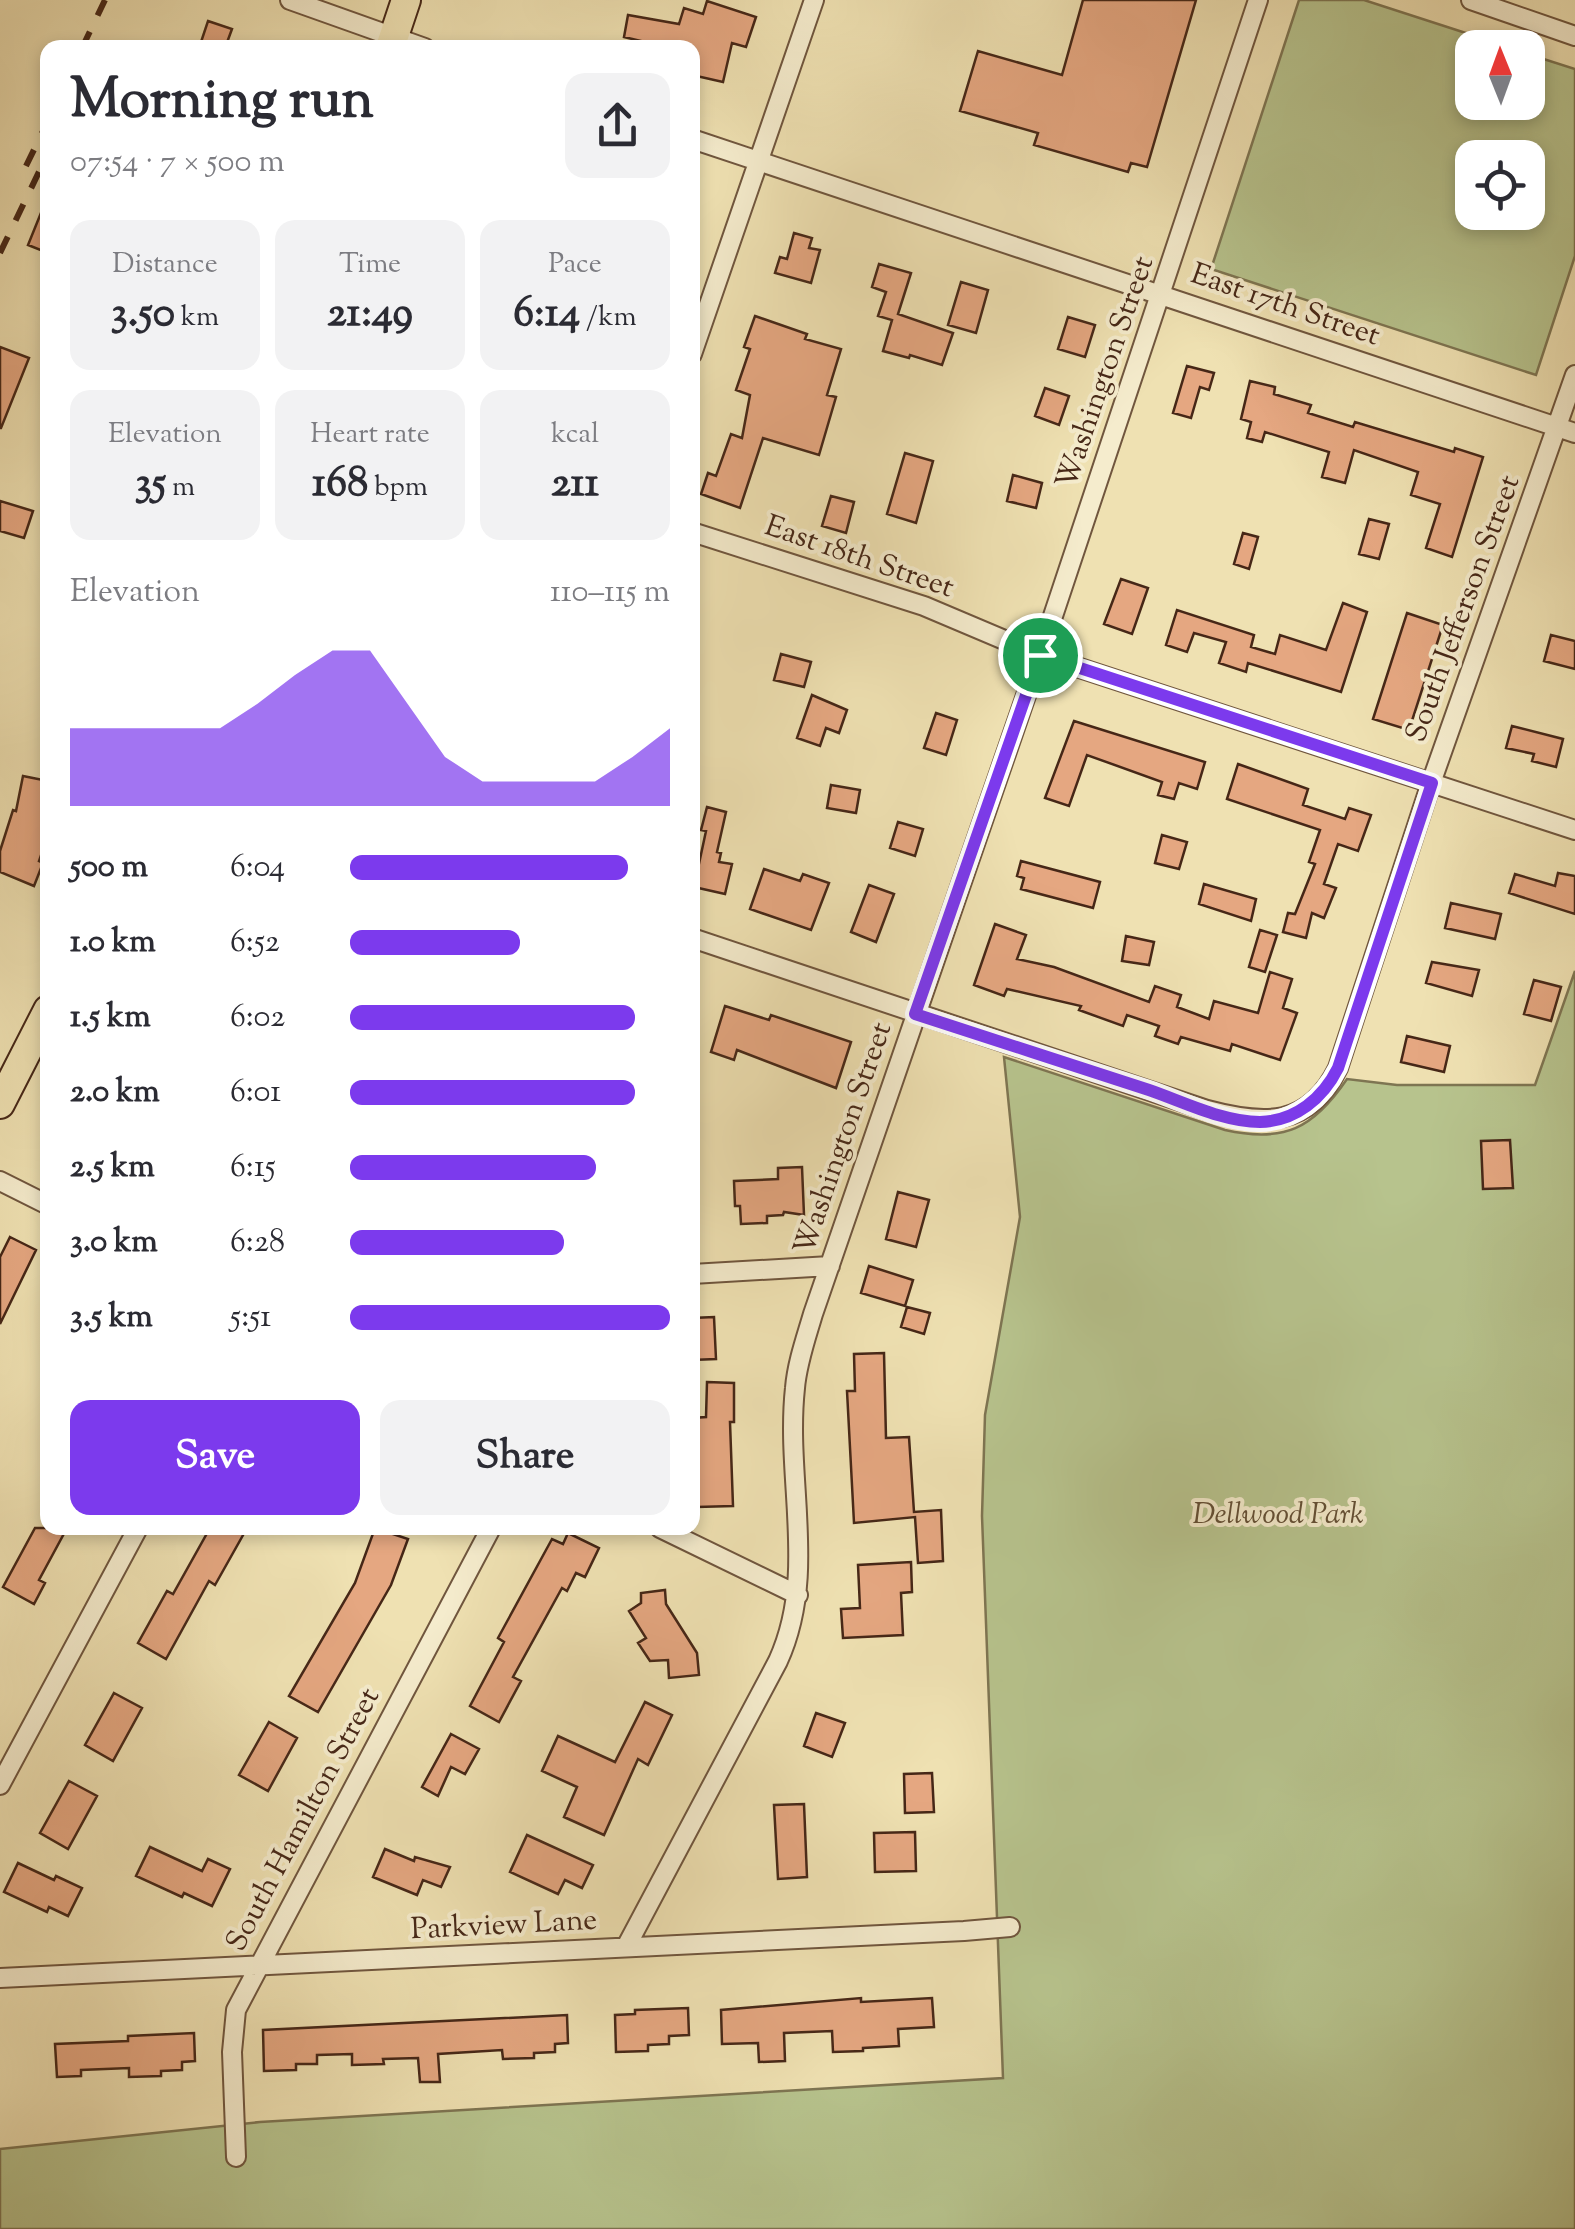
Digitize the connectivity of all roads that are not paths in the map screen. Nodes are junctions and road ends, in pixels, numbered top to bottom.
1 (290, 0) edge
2 (406, 0) edge
3 (814, 0) edge
4 (1258, 0) edge
5 (1471, 0) edge
6 (1575, 36) edge
7 (387, 40) edge
8 (393, 40) edge
9 (700, 142) edge
10 (759, 162) junction
11 (1161, 293) junction
12 (700, 331) edge
13 (1575, 375) edge
14 (1566, 430) edge
15 (700, 535) edge
16 (1040, 655) junction
17 (1432, 783) junction
18 (1575, 830) edge
19 (700, 941) edge
20 (915, 1014) junction
21 (40, 1026) edge
22 (0, 1104) edge
23 (0, 1181) edge
24 (40, 1201) edge
25 (830, 1266) junction
26 (700, 1274) edge
27 (134, 1535) edge
28 (487, 1535) edge
29 (674, 1535) edge
30 (798, 1595) junction
31 (0, 1784) edge
32 (1010, 1926) dead end
33 (626, 1947) junction
34 (257, 1967) junction
35 (0, 1978) edge
36 (236, 2157) dead end

1 - 7 street
2 - 8 main road
3 - 10 street
4 - 11 street, Washington Street
5 - 6 street
9 - 10 street, East 17th Street
10 - 11 street, East 17th Street
10 - 12 street
11 - 14 street, East 17th Street
11 - 16 street, Washington Street
13 - 14 street, South Jefferson Street
14 - 17 street, South Jefferson Street
15 - 16 street, East 18th Street
16 - 17 street, East 18th Street
16 - 20 street, Washington Street
17 - 18 street, East 18th Street
17 - 20 street, South Jefferson Street
19 - 20 street
20 - 25 street, Washington Street
21 - 22 main road
23 - 24 street
25 - 26 street
25 - 30 street, Washington Street
27 - 31 street
28 - 34 street, South Hamilton Street
29 - 30 street
30 - 33 street, Washington Street
32 - 33 street, Parkview Lane
33 - 34 street, Parkview Lane
34 - 35 street, Parkview Lane
34 - 36 street, South Hamilton Street

